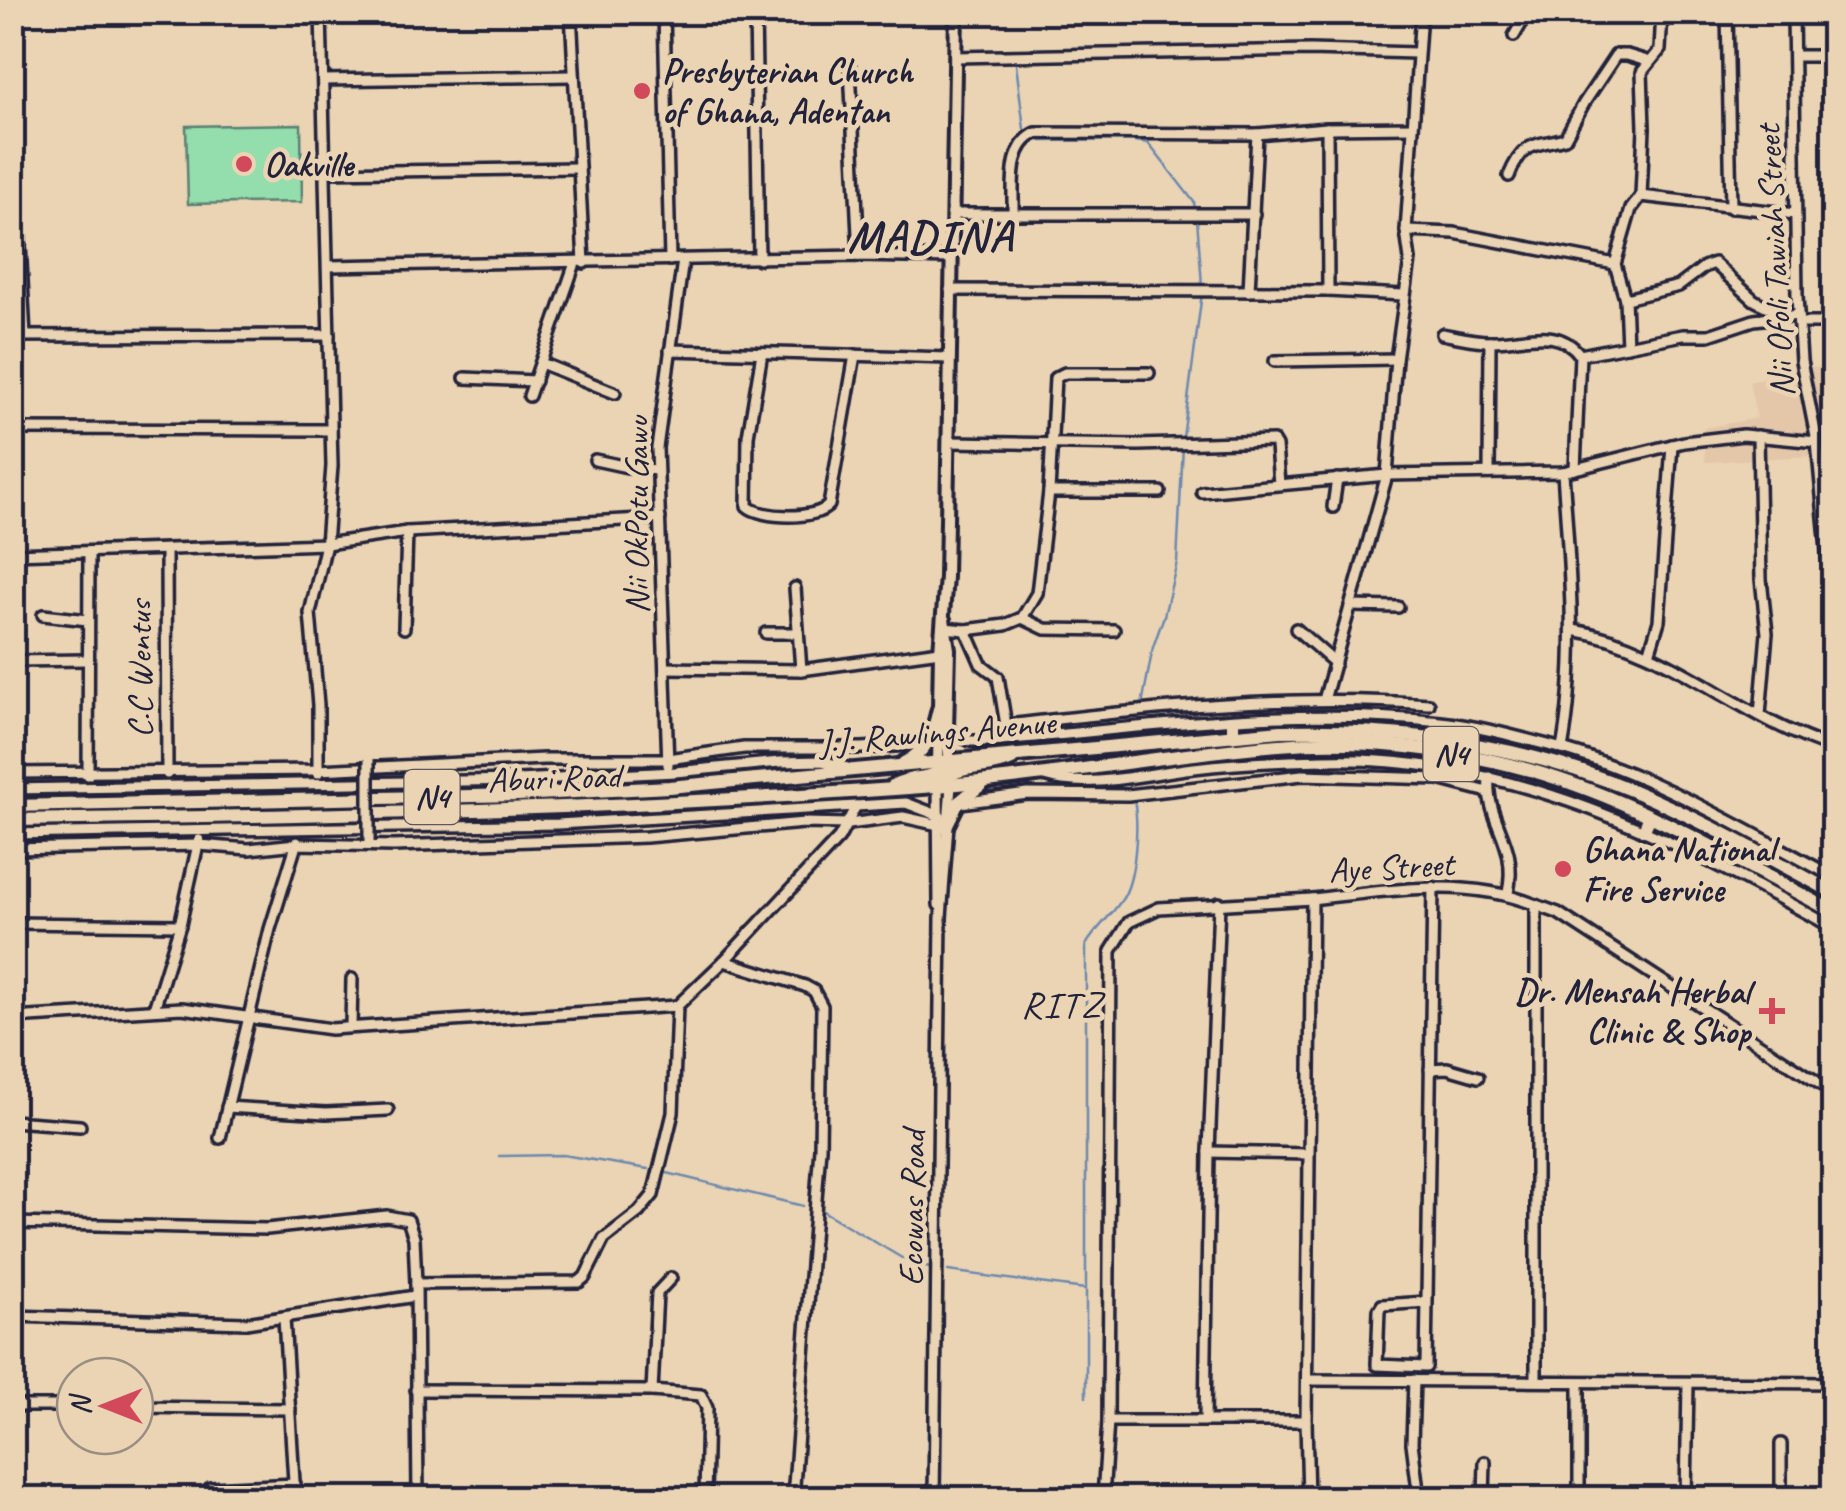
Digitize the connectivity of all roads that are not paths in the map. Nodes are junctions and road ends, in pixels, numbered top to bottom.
1 (321, 12) edge
2 (571, 12) edge
3 (664, 12) edge
4 (755, 12) edge
5 (956, 12) edge
6 (1420, 12) edge
7 (1528, 12) edge
8 (1662, 12) edge
9 (1726, 12) edge
10 (1793, 12) edge
11 (1514, 36) dead end
12 (1416, 54) junction
13 (1794, 56) junction
14 (1834, 56) edge
15 (955, 57) junction
16 (1648, 62) junction
17 (850, 67) dead end
18 (572, 76) junction
19 (323, 80) junction
20 (12, 96) edge
21 (1412, 127) junction
22 (1327, 128) junction
23 (1257, 134) junction
24 (576, 168) junction
25 (326, 172) junction
26 (1509, 176) dead end
27 (1641, 196) junction
28 (1731, 208) junction
29 (952, 214) junction
30 (1254, 214) junction
31 (1796, 214) junction
32 (1013, 215) junction
33 (1406, 230) junction
34 (858, 256) junction
35 (950, 258) junction
36 (758, 259) junction
37 (670, 260) junction
38 (683, 260) junction
39 (579, 263) junction
40 (1615, 264) junction
41 (328, 266) junction
42 (950, 290) junction
43 (1249, 291) junction
44 (1328, 291) junction
45 (1403, 296) junction
46 (1625, 299) junction
47 (1783, 315) junction
48 (1799, 319) junction
49 (1834, 323) edge
50 (1442, 334) dead end
51 (330, 335) junction
52 (12, 336) edge
53 (25, 336) junction
54 (1490, 341) junction
55 (1627, 346) junction
56 (670, 350) junction
57 (762, 353) junction
58 (1580, 355) junction
59 (855, 356) junction
60 (950, 358) junction
61 (1396, 359) junction
62 (1274, 361) dead end
63 (541, 363) junction
64 (1149, 373) dead end
65 (465, 378) dead end
66 (535, 381) junction
67 (615, 393) dead end
68 (529, 396) dead end
69 (12, 429) edge
70 (332, 430) junction
71 (1758, 436) junction
72 (948, 442) junction
73 (1053, 442) junction
74 (1816, 442) junction
75 (1672, 445) junction
76 (595, 460) dead end
77 (657, 470) junction
78 (1575, 470) junction
79 (1562, 472) junction
80 (1489, 473) junction
81 (1387, 476) junction
82 (1337, 479) junction
83 (1279, 484) junction
84 (1049, 492) junction
85 (1160, 492) dead end
86 (1202, 492) dead end
87 (1828, 497) edge
88 (1333, 508) dead end
89 (660, 518) junction
90 (407, 532) junction
91 (326, 544) junction
92 (166, 551) junction
93 (89, 552) junction
94 (12, 554) edge
95 (795, 588) dead end
96 (1832, 595) edge
97 (1350, 606) junction
98 (1398, 607) dead end
99 (42, 615) dead end
100 (1022, 618) junction
101 (88, 620) junction
102 (944, 625) junction
103 (1834, 625) edge
104 (404, 628) dead end
105 (1296, 629) dead end
106 (966, 630) junction
107 (1114, 630) dead end
108 (1573, 630) junction
109 (766, 633) dead end
110 (798, 633) junction
111 (940, 651) junction
112 (1649, 654) junction
113 (87, 660) junction
114 (12, 661) edge
115 (1335, 663) junction
116 (665, 668) junction
117 (801, 670) junction
118 (1324, 700) junction
119 (1429, 704) dead end
120 (939, 709) junction
121 (1760, 715) junction
122 (1233, 720) junction
123 (1006, 725) junction
124 (947, 729) junction
125 (1234, 736) junction
126 (987, 742) junction
127 (926, 744) junction
128 (1834, 748) edge
129 (1562, 749) junction
130 (1389, 755) junction
131 (369, 759) dead end
132 (668, 759) junction
133 (1586, 765) junction
134 (898, 766) junction
135 (852, 769) junction
136 (318, 770) junction
137 (88, 772) junction
138 (167, 772) junction
139 (668, 772) junction
140 (12, 773) edge
141 (944, 773) junction
142 (1036, 774) joint
143 (1490, 776) junction
144 (518, 780) junction
145 (991, 780) junction
146 (319, 786) junction
147 (167, 787) junction
148 (89, 788) junction
149 (110, 788) junction
150 (12, 790) edge
151 (1488, 792) junction
152 (518, 795) junction
153 (662, 802) junction
154 (111, 804) junction
155 (958, 804) junction
156 (12, 806) edge
157 (856, 806) junction
158 (1650, 816) junction
159 (664, 818) junction
160 (12, 820) edge
161 (848, 824) junction
162 (142, 826) junction
163 (941, 826) junction
164 (426, 827) junction
165 (302, 830) junction
166 (1644, 830) junction
167 (199, 832) junction
168 (12, 834) edge
169 (369, 842) dead end
170 (296, 844) junction
171 (198, 845) junction
172 (427, 845) junction
173 (12, 849) edge
174 (1834, 877) edge
175 (1433, 887) junction
176 (1834, 893) edge
177 (1508, 894) junction
178 (1312, 899) junction
179 (1220, 903) junction
180 (1536, 905) junction
181 (1834, 912) edge
182 (12, 923) edge
183 (180, 925) junction
184 (1834, 928) edge
185 (724, 961) junction
186 (352, 979) dead end
187 (677, 1006) junction
188 (154, 1010) junction
189 (248, 1015) junction
190 (12, 1018) edge
191 (351, 1028) junction
192 (1430, 1068) junction
193 (1478, 1077) dead end
194 (1834, 1093) edge
195 (227, 1107) junction
196 (388, 1110) dead end
197 (12, 1121) edge
198 (80, 1126) dead end
199 (220, 1138) dead end
200 (1209, 1152) junction
201 (1308, 1154) junction
202 (12, 1223) edge
203 (670, 1278) dead end
204 (416, 1284) junction
205 (415, 1296) junction
206 (1427, 1302) junction
207 (12, 1316) edge
208 (284, 1318) junction
209 (1307, 1380) junction
210 (1414, 1380) junction
211 (1536, 1380) junction
212 (1578, 1383) junction
213 (1688, 1383) junction
214 (1834, 1383) edge
215 (416, 1390) junction
216 (652, 1391) junction
217 (12, 1406) edge
218 (55, 1406) edge
219 (155, 1407) edge
220 (290, 1409) junction
221 (1205, 1420) junction
222 (1108, 1421) junction
223 (1306, 1422) junction
224 (1781, 1444) dead end
225 (1485, 1462) dead end
226 (296, 1484) junction
227 (210, 1488) dead end
228 (296, 1498) edge
229 (418, 1498) edge
230 (705, 1498) edge
231 (793, 1498) edge
232 (934, 1498) edge
233 (1103, 1498) edge
234 (1308, 1498) edge
235 (1420, 1498) edge
236 (1484, 1498) edge
237 (1579, 1498) edge
238 (1686, 1498) edge
239 (1781, 1498) edge

1 - 19 street
2 - 18 street
3 - 37 street
4 - 36 street
5 - 15 main road
6 - 12 street
7 - 11 street
8 - 16 street
9 - 28 street
10 - 13 street, Nii Ofoli Tawiah Street
12 - 15 street
12 - 21 street
13 - 14 street
13 - 31 street, Nii Ofoli Tawiah Street
15 - 29 main road
16 - 26 street
16 - 27 street
17 - 34 street
18 - 19 street
18 - 24 street
19 - 25 street
20 - 53 street
21 - 22 street
21 - 33 street
22 - 23 street
22 - 44 street
23 - 30 street
23 - 32 street
24 - 25 street
24 - 39 street
25 - 41 street
27 - 28 street
27 - 40 street
28 - 31 street
29 - 32 street
29 - 35 main road
30 - 32 street
30 - 43 street
31 - 48 street, Nii Ofoli Tawiah Street
33 - 40 street
33 - 45 street
34 - 35 street
34 - 36 street
35 - 42 main road
36 - 38 street
37 - 38 street
37 - 39 street
38 - 56 street, Nii OkPotu Gawu
39 - 41 street
39 - 63 street
40 - 46 street
41 - 51 street
42 - 43 street
42 - 60 main road
43 - 44 street
44 - 45 street
45 - 61 street
46 - 47 street
46 - 55 street
47 - 48 street
47 - 55 street
48 - 49 street
48 - 74 street, Nii Ofoli Tawiah Street
50 - 54 street
51 - 53 street
51 - 70 street
52 - 53 street
54 - 58 street
54 - 80 street
55 - 58 street
56 - 57 street
56 - 77 street, Nii OkPotu Gawu
57 - 59 street
57 - 59 street
58 - 78 street
59 - 60 street
60 - 72 main road
61 - 62 street
61 - 81 street
63 - 66 street
63 - 67 street
64 - 73 street
65 - 66 street
66 - 68 street
69 - 70 street
70 - 91 street
71 - 74 street
71 - 75 street
71 - 121 street
72 - 73 street
72 - 102 main road
73 - 83 street
73 - 84 street
74 - 87 street, Nii Ofoli Tawiah Street
75 - 78 street
75 - 112 street
76 - 77 street
77 - 89 street, Nii OkPotu Gawu
78 - 79 street
79 - 80 street
79 - 108 street
80 - 81 street
81 - 82 street
81 - 97 street
82 - 83 street
82 - 88 street
83 - 86 street
84 - 85 street
84 - 100 street
87 - 96 street, Nii Ofoli Tawiah Street
89 - 90 street
89 - 116 street, Nii OkPotu Gawu
90 - 91 street
90 - 104 street
91 - 92 street
91 - 136 street
92 - 93 street
92 - 138 street, C.C Wentus
93 - 94 street
93 - 101 street
95 - 110 street
96 - 103 street, Nii Ofoli Tawiah Street
97 - 98 street
97 - 115 street
99 - 101 street
100 - 106 street
100 - 107 street
101 - 113 street
102 - 106 street
102 - 111 main road
102 - 124 main road
105 - 115 street
106 - 123 street
108 - 112 street
108 - 129 street
109 - 110 street
110 - 117 street
111 - 117 street
111 - 120 main road
112 - 121 street
113 - 114 street
113 - 137 street
115 - 118 street
116 - 117 street
116 - 132 street, Nii OkPotu Gawu
118 - 119 street
118 - 123 street
120 - 127 highway
120 - 141 main road
121 - 128 street
122 - 125 highway
122 - 126 street
122 - 129 street
123 - 126 street
124 - 126 street
124 - 141 main road
125 - 133 highway, J.J. Rawlings Avenue / N4
125 - 141 highway, J.J. Rawlings Avenue / N4
127 - 132 street
127 - 134 highway
129 - 133 street
130 - 142 highway, J.J. Rawlings Avenue / N4
130 - 143 street
130 - 158 highway, J.J. Rawlings Avenue / N4
131 - 169 street, bridge
132 - 136 street
132 - 139 street, Nii OkPotu Gawu
133 - 174 street
133 - 176 highway, J.J. Rawlings Avenue / N4
134 - 135 highway, J.J. Rawlings Avenue / N4
134 - 141 highway, J.J. Rawlings Avenue / N4
135 - 139 street
135 - 152 highway, J.J. Rawlings Avenue / N4
136 - 138 street
136 - 146 street
137 - 138 street
137 - 140 street
137 - 148 street
138 - 147 street, C.C Wentus
139 - 144 street
141 - 145 highway, Aburi Road / N4
141 - 153 highway, Aburi Road / N4
141 - 163 street, Ecowas Road
142 - 145 highway, Aburi Road / N4
143 - 151 street
143 - 166 street
144 - 146 street
144 - 152 highway
145 - 155 highway
146 - 147 street
147 - 149 street
148 - 149 street
148 - 150 street
149 - 154 highway
151 - 155 street
151 - 177 street
152 - 154 highway, J.J. Rawlings Avenue / N4
153 - 159 highway
153 - 162 highway, Aburi Road / N4
154 - 156 highway, J.J. Rawlings Avenue / N4
155 - 163 highway
157 - 159 street
157 - 161 street
157 - 163 street
158 - 166 highway
158 - 181 highway, J.J. Rawlings Avenue / N4
159 - 164 street
160 - 162 highway, Aburi Road / N4
161 - 163 street
161 - 172 street
161 - 185 street
162 - 167 street
162 - 168 street
163 - 232 street, Ecowas Road
164 - 165 street
164 - 172 street
165 - 167 street
165 - 170 street
166 - 184 street
167 - 171 street
170 - 171 street
170 - 172 street
170 - 189 street
171 - 173 street
171 - 183 street
175 - 177 street, Aye Street
175 - 178 street, Aye Street
175 - 192 street
177 - 180 street, Aye Street
178 - 179 street
178 - 201 street, Aye Street
179 - 200 street
179 - 222 street
180 - 194 street, Aye Street
180 - 211 street
182 - 183 street
183 - 188 street
185 - 187 street
185 - 231 street
186 - 191 street
187 - 191 street
187 - 204 street
188 - 189 street
188 - 190 street
189 - 191 street
189 - 195 street
192 - 193 street
192 - 206 street
195 - 196 street
195 - 199 street
197 - 198 street
200 - 201 street
200 - 221 street
201 - 209 street, Aye Street
202 - 204 street
203 - 216 street
204 - 205 street
205 - 208 street
205 - 215 street
206 - 206 street
207 - 208 street
208 - 220 street
209 - 210 street
209 - 223 street, Aye Street
210 - 211 street
210 - 235 street
211 - 212 street
212 - 213 street
212 - 237 street
213 - 214 street
213 - 238 street
215 - 216 street
215 - 229 street
216 - 230 street
217 - 218 street
219 - 220 street
220 - 226 street
221 - 222 street
221 - 223 street
222 - 233 street
223 - 234 street, Aye Street
224 - 239 street
225 - 236 street
226 - 227 street
226 - 228 street

